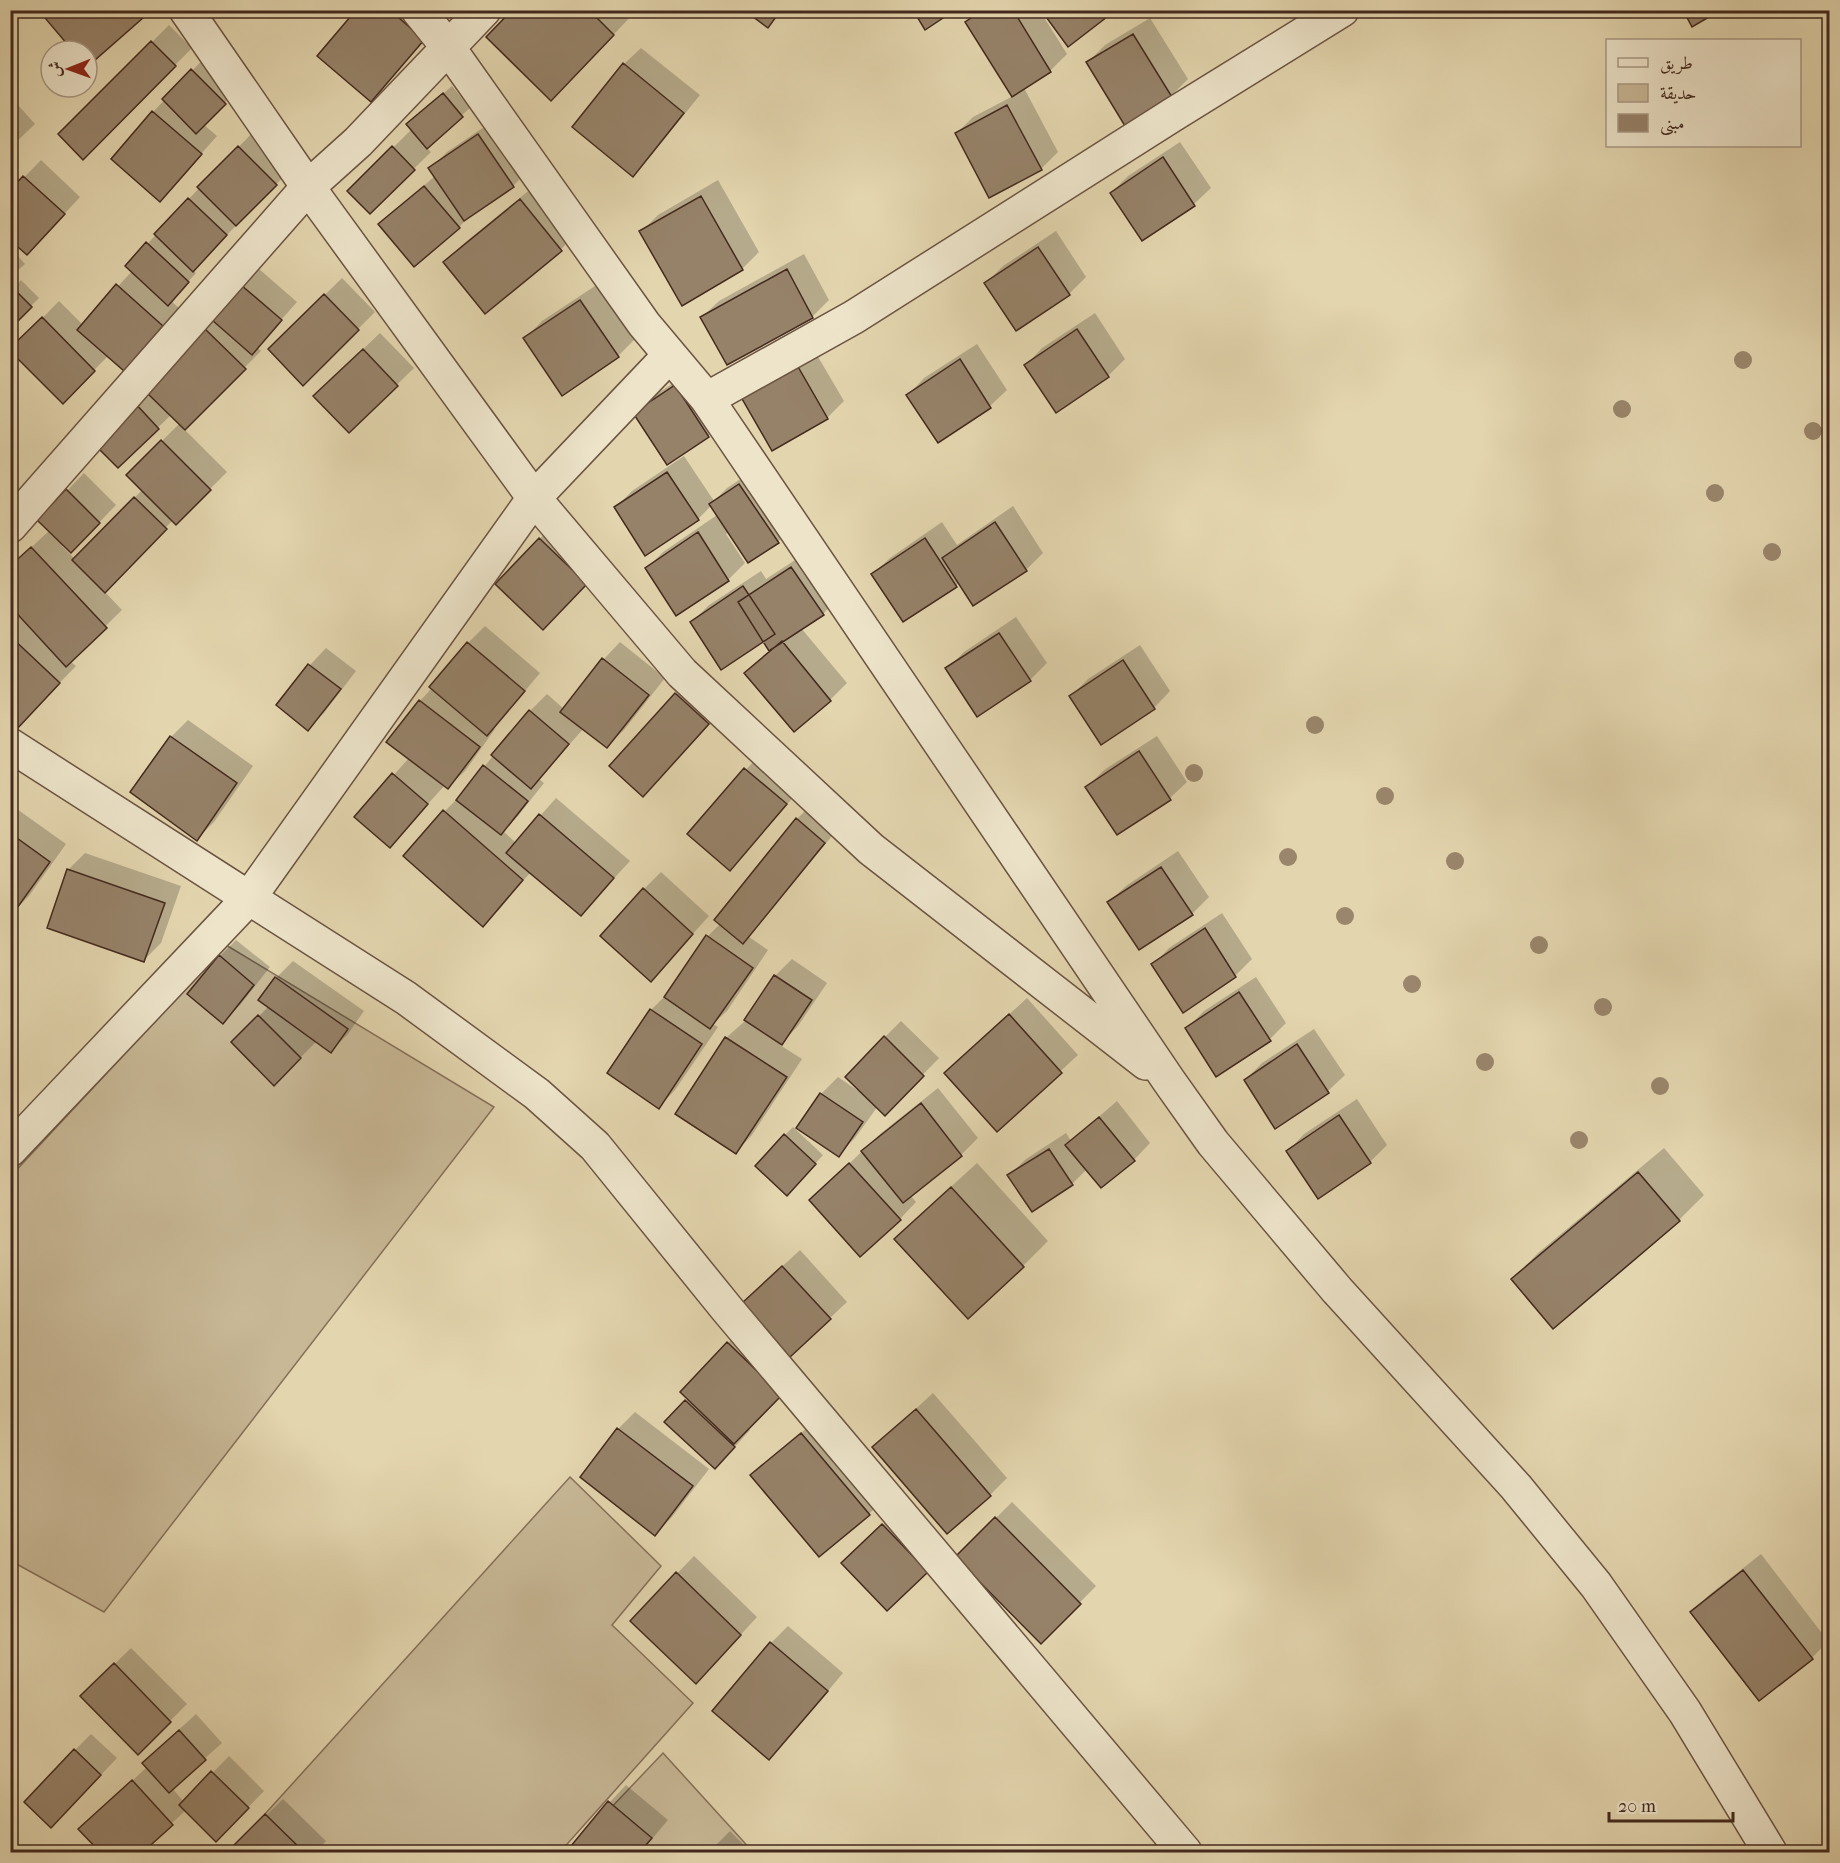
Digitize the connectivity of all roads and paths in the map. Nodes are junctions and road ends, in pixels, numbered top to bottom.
1 (186, 10) edge
2 (418, 10) edge
3 (484, 10) edge
4 (1342, 10) edge
5 (448, 47) junction
6 (308, 187) junction
7 (670, 355) junction
8 (707, 399) junction
9 (534, 498) junction
10 (10, 526) edge
11 (10, 745) edge
12 (249, 898) junction
13 (1169, 1081) junction
14 (10, 1150) edge
15 (1185, 1852) edge
16 (1770, 1852) edge

1 - 6 street
2 - 5 street
3 - 5 street
4 - 8 street
5 - 6 street
5 - 7 street
6 - 9 street
6 - 10 street
7 - 8 street
7 - 9 street
8 - 13 street
9 - 12 street
9 - 13 street
11 - 12 street
12 - 14 street
12 - 15 street
13 - 16 street

